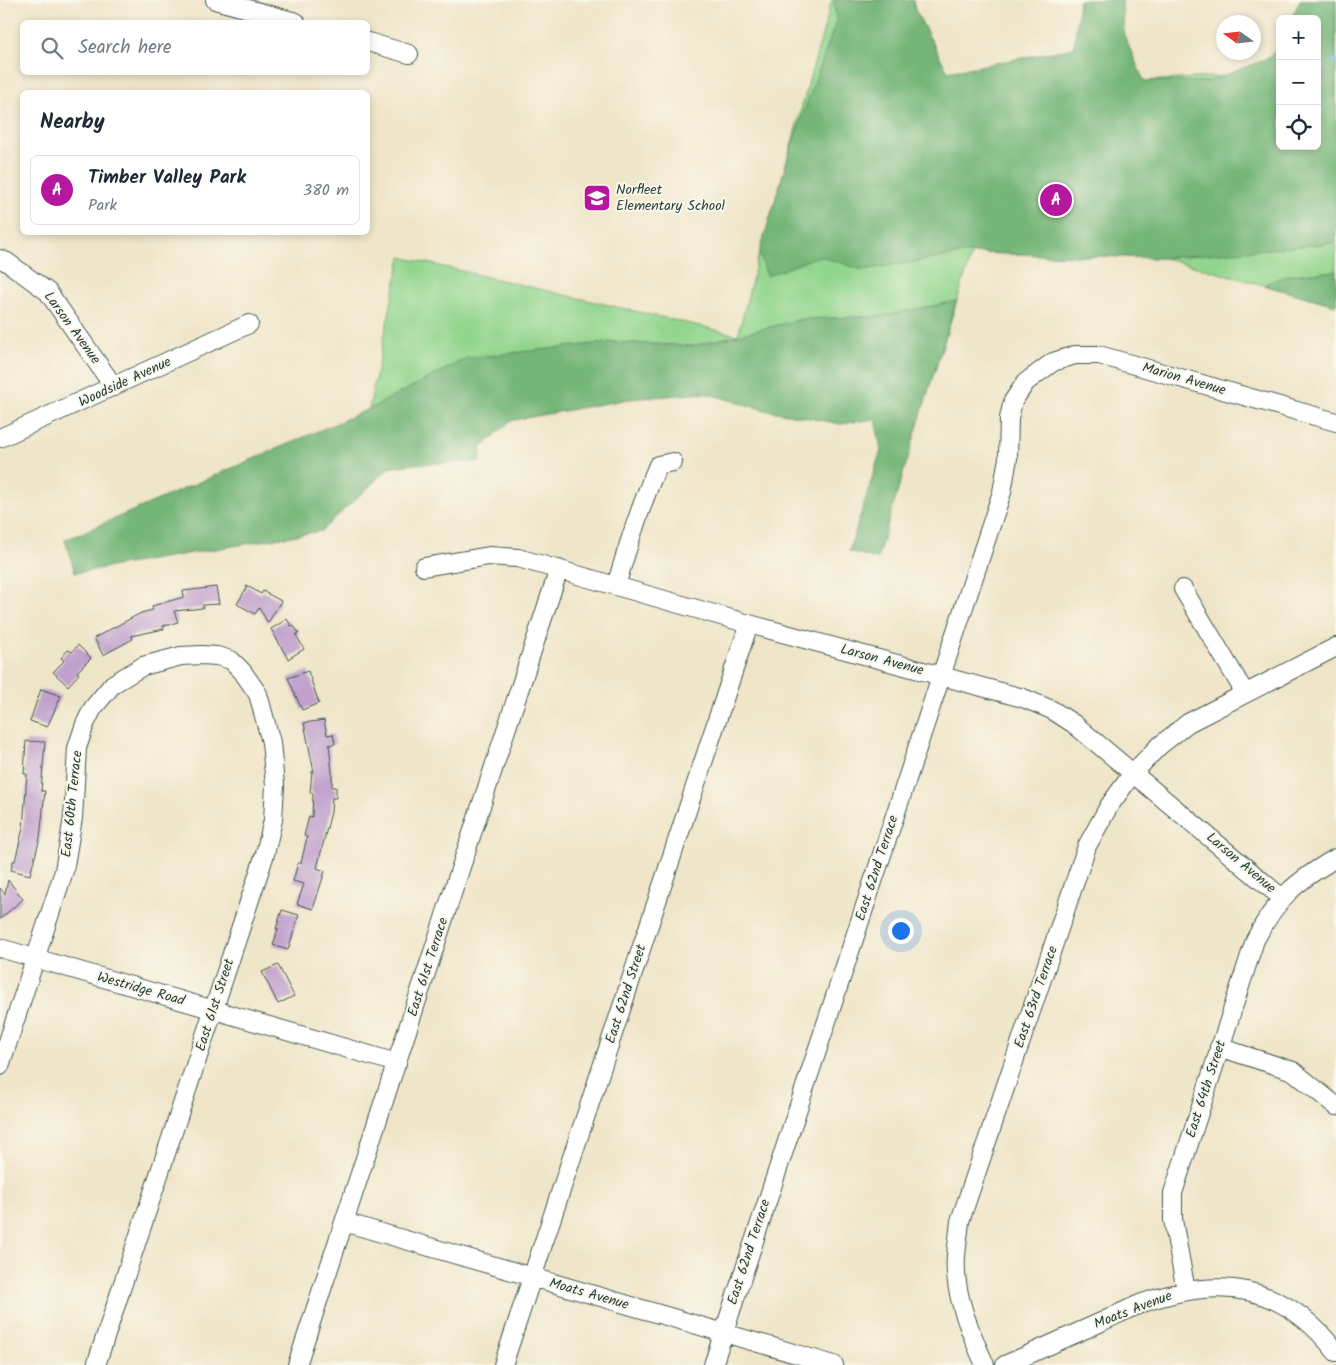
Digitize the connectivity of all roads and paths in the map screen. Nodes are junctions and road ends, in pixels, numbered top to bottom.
1 (215, 0) edge
2 (289, 20) edge
3 (370, 43) edge
4 (409, 54) dead end
5 (0, 259) edge
6 (249, 324) dead end
7 (1035, 375) joint
8 (114, 387) junction
9 (1336, 422) edge
10 (0, 438) edge
11 (673, 462) dead end
12 (424, 567) dead end
13 (559, 569) junction
14 (616, 586) junction
15 (1182, 589) dead end
16 (749, 624) junction
17 (1336, 647) edge
18 (218, 656) joint
19 (940, 676) junction
20 (1245, 693) junction
21 (1134, 773) junction
22 (1336, 858) edge
23 (1282, 898) junction
24 (0, 948) edge
25 (36, 959) junction
26 (213, 1010) junction
27 (1219, 1047) junction
28 (397, 1063) junction
29 (0, 1066) edge
30 (1336, 1106) edge
31 (344, 1222) junction
32 (532, 1277) junction
33 (1186, 1290) junction
34 (723, 1333) junction
35 (1336, 1352) edge
36 (96, 1365) edge
37 (297, 1365) edge
38 (503, 1365) edge
39 (713, 1365) edge
40 (834, 1365) edge
41 (985, 1365) edge
42 (1005, 1365) edge

1 - 2 street
3 - 4 street
5 - 8 street, Larson Avenue
6 - 8 street, Woodside Avenue
7 - 9 street, Marion Avenue
7 - 19 street, East 62nd Terrace
8 - 10 street, Woodside Avenue
11 - 14 street
12 - 13 street, Larson Avenue
13 - 14 street, Larson Avenue
13 - 28 street, East 61st Terrace
14 - 16 street, Larson Avenue
15 - 20 street
16 - 19 street, Larson Avenue
16 - 32 street, East 62nd Street
17 - 20 street, East 63rd Terrace
18 - 25 street, East 60th Terrace
18 - 26 street, East 61st Street
19 - 21 street, Larson Avenue
19 - 34 street, East 62nd Terrace
20 - 21 street, East 63rd Terrace
21 - 23 street, Larson Avenue
21 - 41 street, East 63rd Terrace
22 - 23 street, East 64th Street
23 - 27 street, East 64th Street
24 - 25 street, Westridge Road
25 - 26 street, Westridge Road
25 - 29 street, East 60th Terrace
26 - 28 street, Westridge Road
26 - 36 street, East 61st Street
27 - 30 street
27 - 33 street, East 64th Street
28 - 31 street, East 61st Terrace
31 - 32 street, Moats Avenue
31 - 37 street, East 61st Terrace
32 - 34 street, Moats Avenue
32 - 38 street, East 62nd Street
33 - 35 street, Moats Avenue
33 - 42 street, Moats Avenue
34 - 39 street, East 62nd Terrace
34 - 40 street, Moats Avenue

